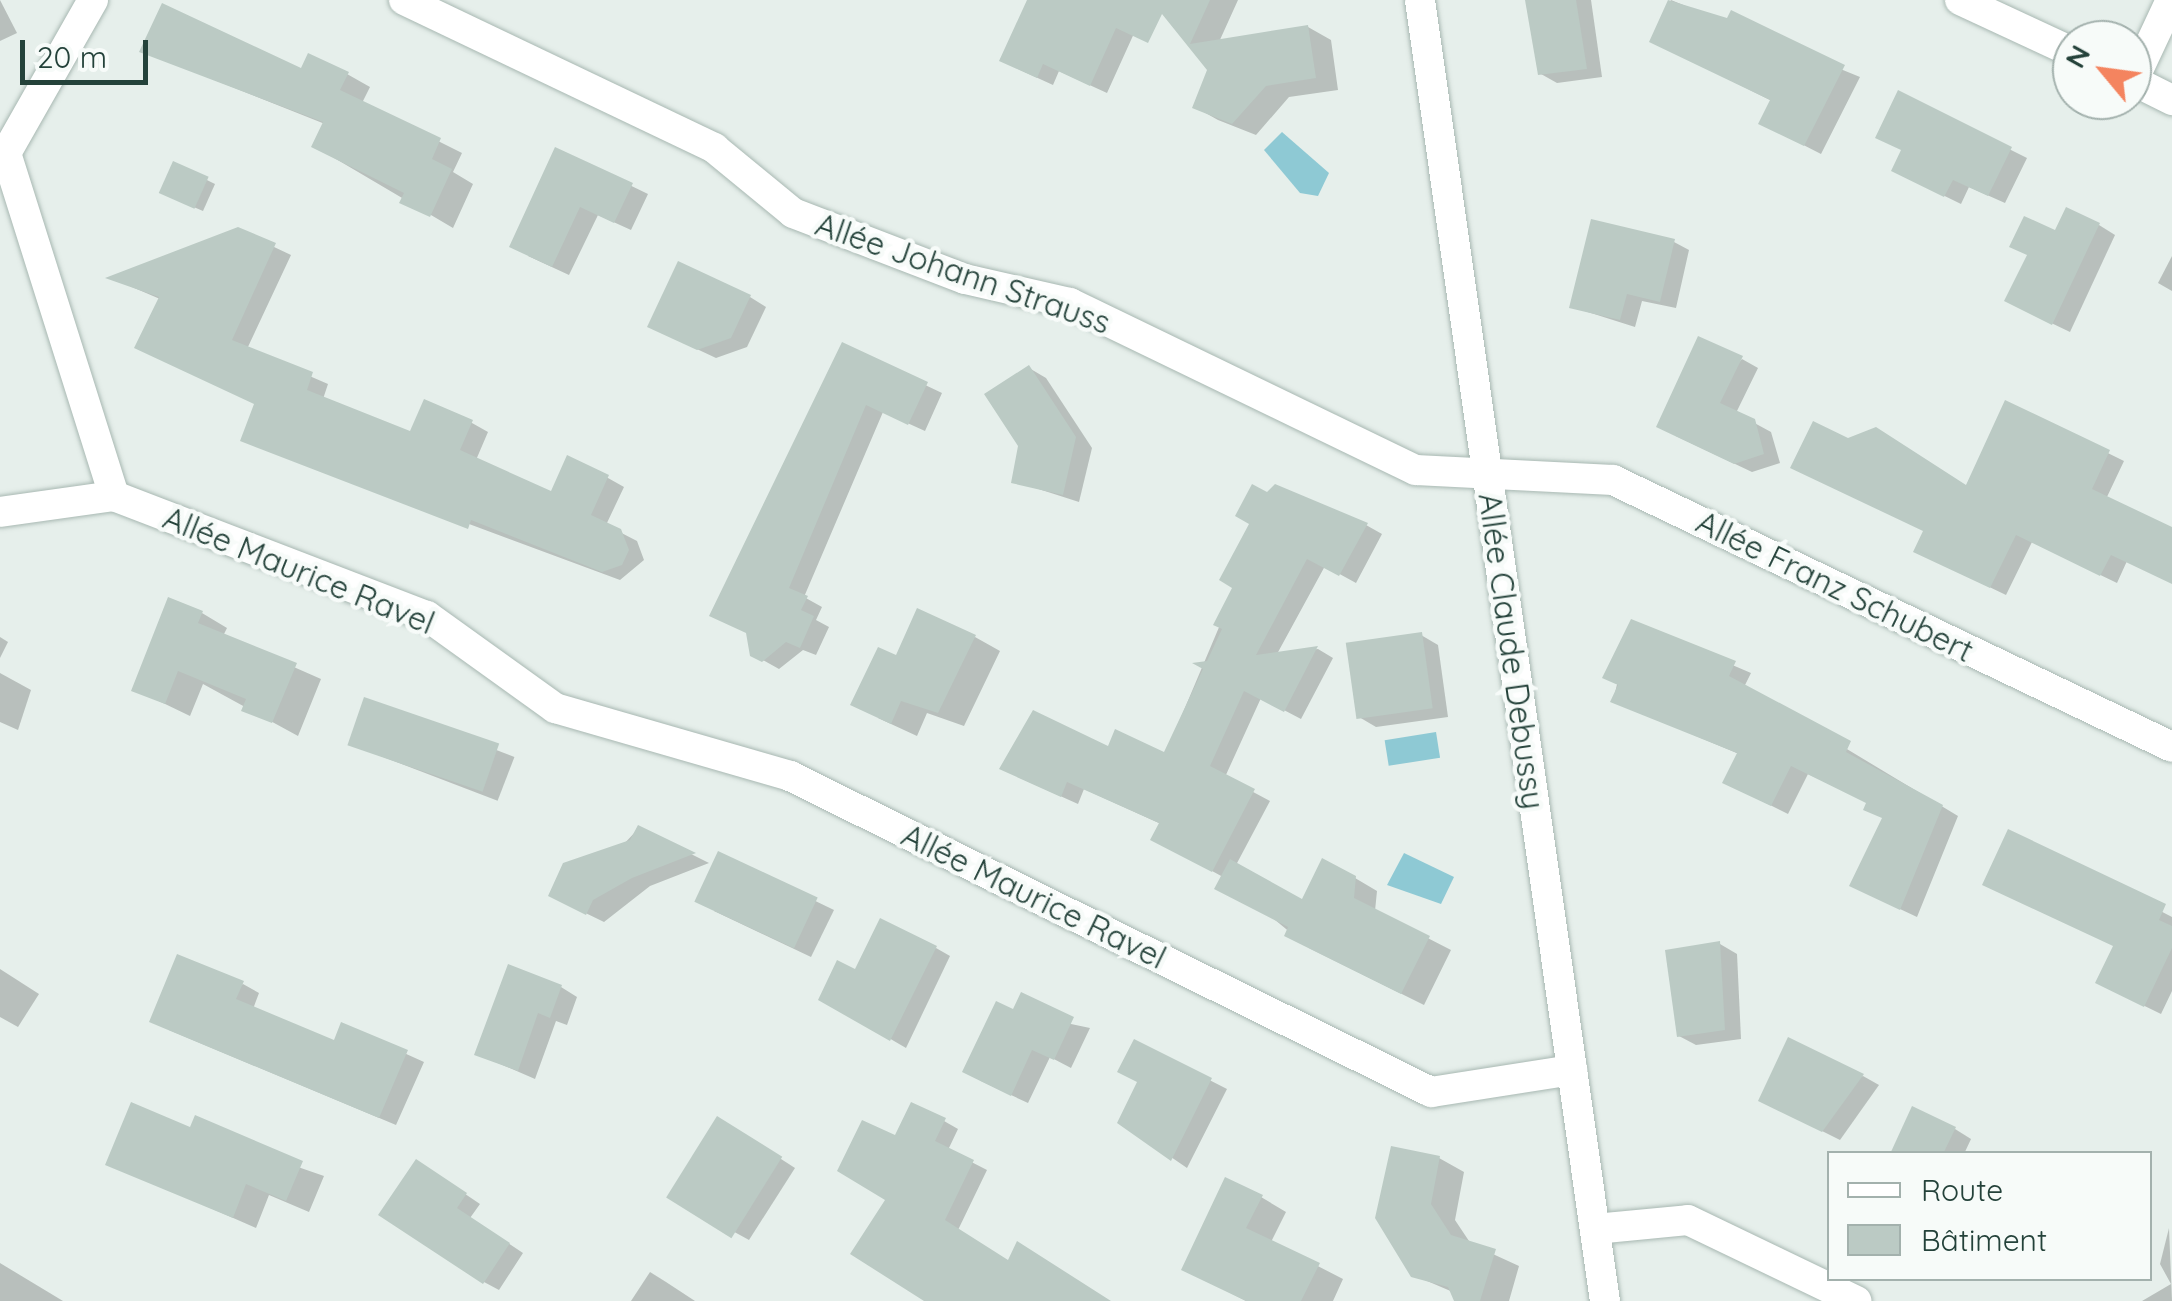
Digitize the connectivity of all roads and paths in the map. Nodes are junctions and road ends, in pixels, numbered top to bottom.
1 (94, 0) edge
2 (404, 0) edge
3 (1420, 0) edge
4 (1960, 0) edge
5 (2171, 0) edge
6 (2152, 39) edge
7 (2052, 43) edge
8 (1486, 474) junction
9 (114, 496) junction
10 (0, 512) edge
11 (2172, 747) edge
12 (1572, 1070) junction
13 (1595, 1229) junction
14 (1605, 1301) edge
15 (1856, 1301) edge

1 - 9 street
2 - 8 street, Allée Johann Strauss
3 - 8 street, Allée Claude Debussy
4 - 7 street
5 - 6 street
8 - 11 street, Allée Franz Schubert
8 - 12 street, Allée Claude Debussy
9 - 10 street
9 - 12 street, Allée Maurice Ravel
12 - 13 street, Allée Claude Debussy
13 - 14 street, Allée Claude Debussy
13 - 15 street

